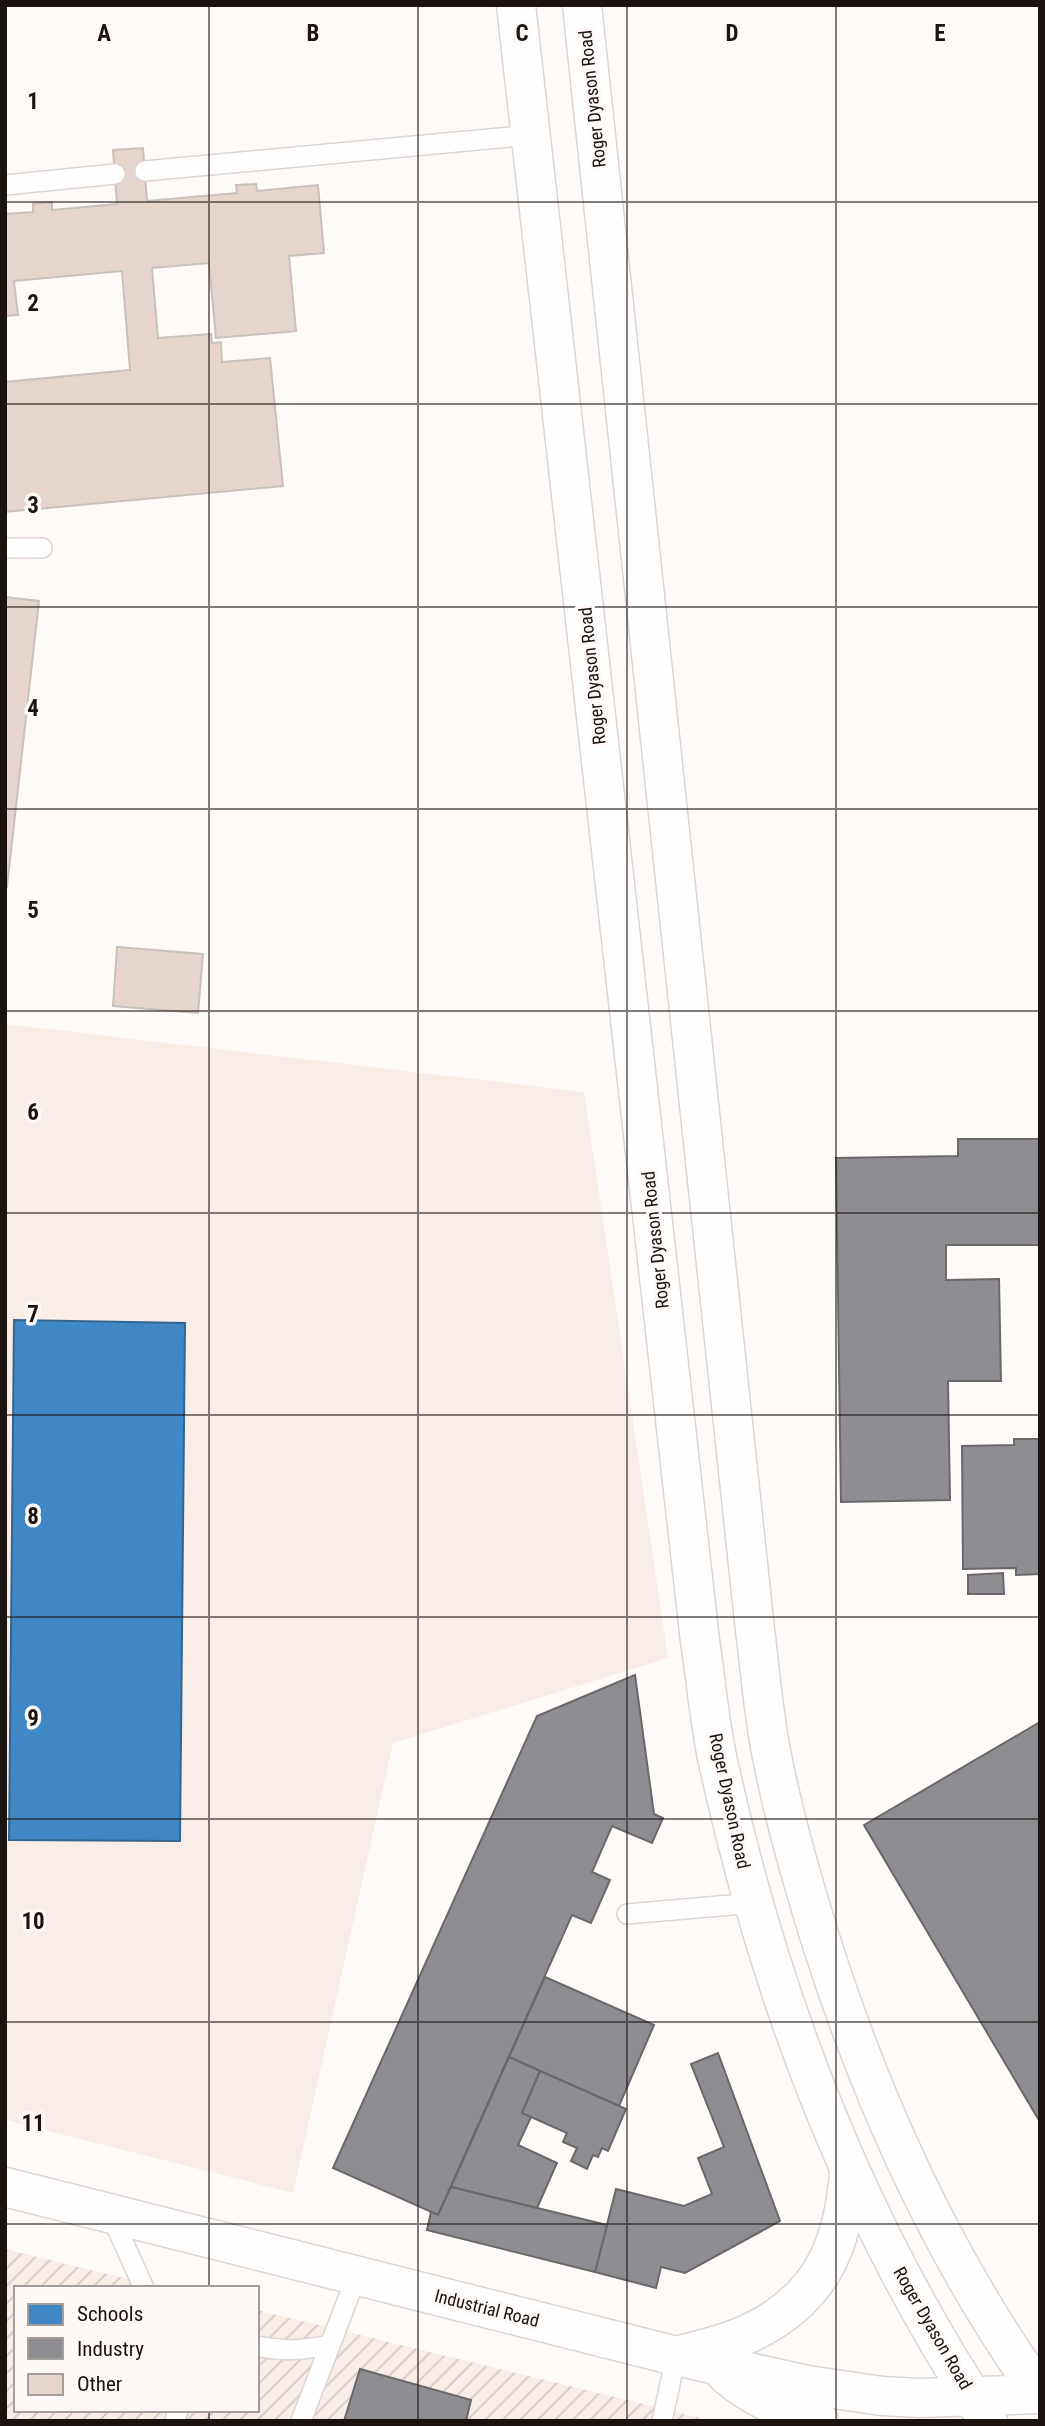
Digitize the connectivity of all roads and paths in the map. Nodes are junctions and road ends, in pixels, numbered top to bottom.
1 (516, 5) edge
2 (582, 5) edge
3 (531, 135) junction
4 (145, 171) dead end
5 (115, 174) dead end
6 (5, 185) edge
7 (5, 548) edge
8 (42, 548) dead end
9 (754, 1903) junction
10 (627, 1914) dead end
11 (849, 2173) junction
12 (5, 2187) edge
13 (110, 2213) junction
14 (357, 2275) junction
15 (143, 2286) edge
16 (330, 2344) junction
17 (259, 2346) edge
18 (676, 2356) junction
19 (719, 2367) junction
20 (1040, 2394) edge
21 (980, 2409) edge
22 (300, 2421) edge
23 (662, 2421) edge
24 (819, 2421) edge

1 - 3 main road, Roger Dyason Road
2 - 20 main road, Roger Dyason Road
3 - 4 lane
3 - 9 main road, Roger Dyason Road
5 - 6 lane
7 - 8 lane
9 - 10 lane
9 - 11 main road, Roger Dyason Road
11 - 18 main road
11 - 21 main road, Roger Dyason Road
12 - 13 main road, Industrial Road
13 - 14 main road, Industrial Road
13 - 15 lane
14 - 16 lane
14 - 18 main road, Industrial Road
16 - 17 lane
16 - 22 lane
18 - 19 main road, Industrial Road
18 - 23 lane
19 - 21 main road, Industrial Road
19 - 24 main road
20 - 21 main road, Industrial Road

